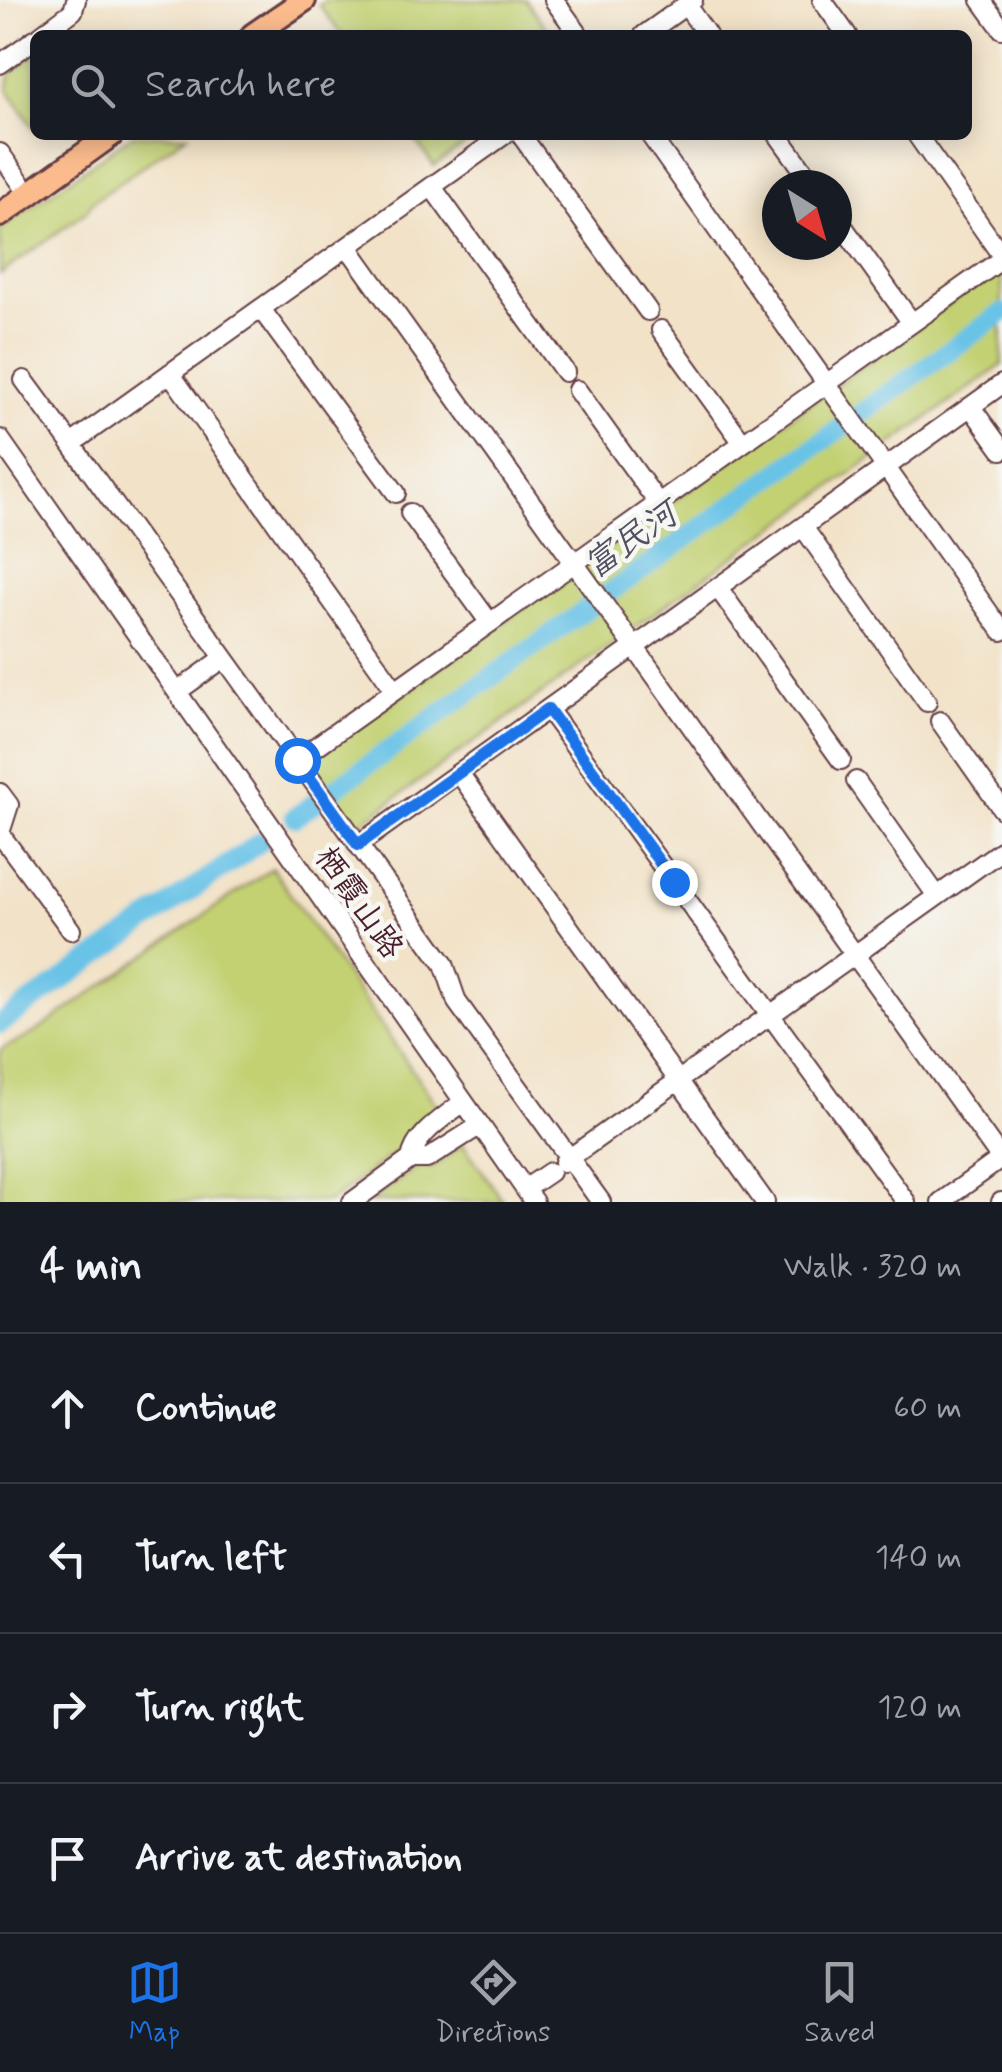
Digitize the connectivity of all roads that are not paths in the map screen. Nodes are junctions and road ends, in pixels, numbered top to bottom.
1 (76, 0) edge
2 (286, 0) edge
3 (304, 0) edge
4 (554, 0) edge
5 (822, 0) edge
6 (981, 0) edge
7 (689, 2) edge
8 (1002, 29) edge
9 (48, 30) edge
10 (243, 30) edge
11 (261, 30) edge
12 (575, 30) edge
13 (651, 30) edge
14 (705, 30) edge
15 (843, 30) edge
16 (30, 43) edge
17 (0, 64) edge
18 (88, 140) edge
19 (103, 140) edge
20 (497, 140) edge
21 (525, 140) edge
22 (654, 140) edge
23 (782, 140) edge
24 (920, 140) edge
25 (0, 153) edge
26 (803, 170) edge
27 (432, 187) junction
28 (26, 189) junction
29 (0, 201) edge
30 (0, 215) edge
31 (852, 239) edge
32 (348, 247) junction
33 (1002, 258) edge
34 (261, 308) junction
35 (648, 311) dead end
36 (912, 324) junction
37 (661, 330) dead end
38 (564, 372) dead end
39 (170, 373) junction
40 (24, 380) dead end
41 (827, 384) junction
42 (1002, 384) edge
43 (577, 390) dead end
44 (970, 407) junction
45 (0, 439) edge
46 (742, 443) junction
47 (72, 444) junction
48 (1002, 450) edge
49 (886, 468) junction
50 (396, 493) dead end
51 (658, 503) junction
52 (410, 513) dead end
53 (803, 527) junction
54 (574, 563) junction
55 (718, 588) junction
56 (490, 622) junction
57 (1002, 630) edge
58 (634, 647) junction
59 (224, 658) junction
60 (395, 690) junction
61 (178, 691) junction
62 (926, 702) dead end
63 (548, 709) junction
64 (940, 721) dead end
65 (297, 760) junction
66 (841, 760) dead end
67 (458, 773) junction
68 (856, 782) dead end
69 (0, 793) edge
70 (1002, 809) edge
71 (0, 834) edge
72 (358, 845) junction
73 (1000, 855) edge
74 (674, 882) dead end
75 (937, 896) junction
76 (687, 900) dead end
77 (71, 930) dead end
78 (854, 955) junction
79 (770, 1015) junction
80 (678, 1080) junction
81 (463, 1102) junction
82 (480, 1126) junction
83 (410, 1159) junction
84 (1001, 1159) edge
85 (561, 1164) junction
86 (529, 1196) edge
87 (352, 1202) edge
88 (601, 1202) edge
89 (764, 1202) edge
90 (906, 1202) edge
91 (941, 1202) edge

1 - 9 street
2 - 10 main road
3 - 11 main road
4 - 12 street
5 - 15 street
6 - 8 street
7 - 13 street
7 - 14 street
16 - 17 street
18 - 28 main road
19 - 28 main road
20 - 27 street
21 - 35 street
22 - 41 street
23 - 26 street
24 - 33 street
25 - 28 street
27 - 32 street
27 - 38 street
28 - 29 main road
28 - 30 main road
31 - 36 street
32 - 34 street
32 - 54 street
33 - 36 street
34 - 39 street
34 - 50 street
36 - 41 street
37 - 46 street
39 - 47 street
39 - 60 street
40 - 47 street
41 - 46 street
41 - 49 street
42 - 44 street
43 - 51 street
44 - 48 street
44 - 49 street
45 - 61 street, 栖霞山路
46 - 51 street
47 - 59 street
49 - 53 street
49 - 57 street
51 - 54 street
52 - 56 street
53 - 55 street
53 - 62 street
54 - 56 street
54 - 58 street
55 - 58 street
55 - 66 street
56 - 60 street
58 - 63 street
58 - 78 street
59 - 61 street
59 - 65 street
60 - 65 street
61 - 81 street, 栖霞山路
63 - 67 street
63 - 74 street
64 - 70 street
65 - 72 street
67 - 72 street
67 - 80 street
68 - 75 street
69 - 71 street
71 - 77 street
72 - 85 street
73 - 75 street
75 - 78 street
76 - 79 street
78 - 79 street
78 - 84 street
79 - 80 street
79 - 90 street
80 - 85 street
80 - 89 street
81 - 82 street, 栖霞山路
81 - 83 street
82 - 83 street
82 - 86 street, 栖霞山路
83 - 87 street
84 - 91 street
85 - 86 street
85 - 88 street

